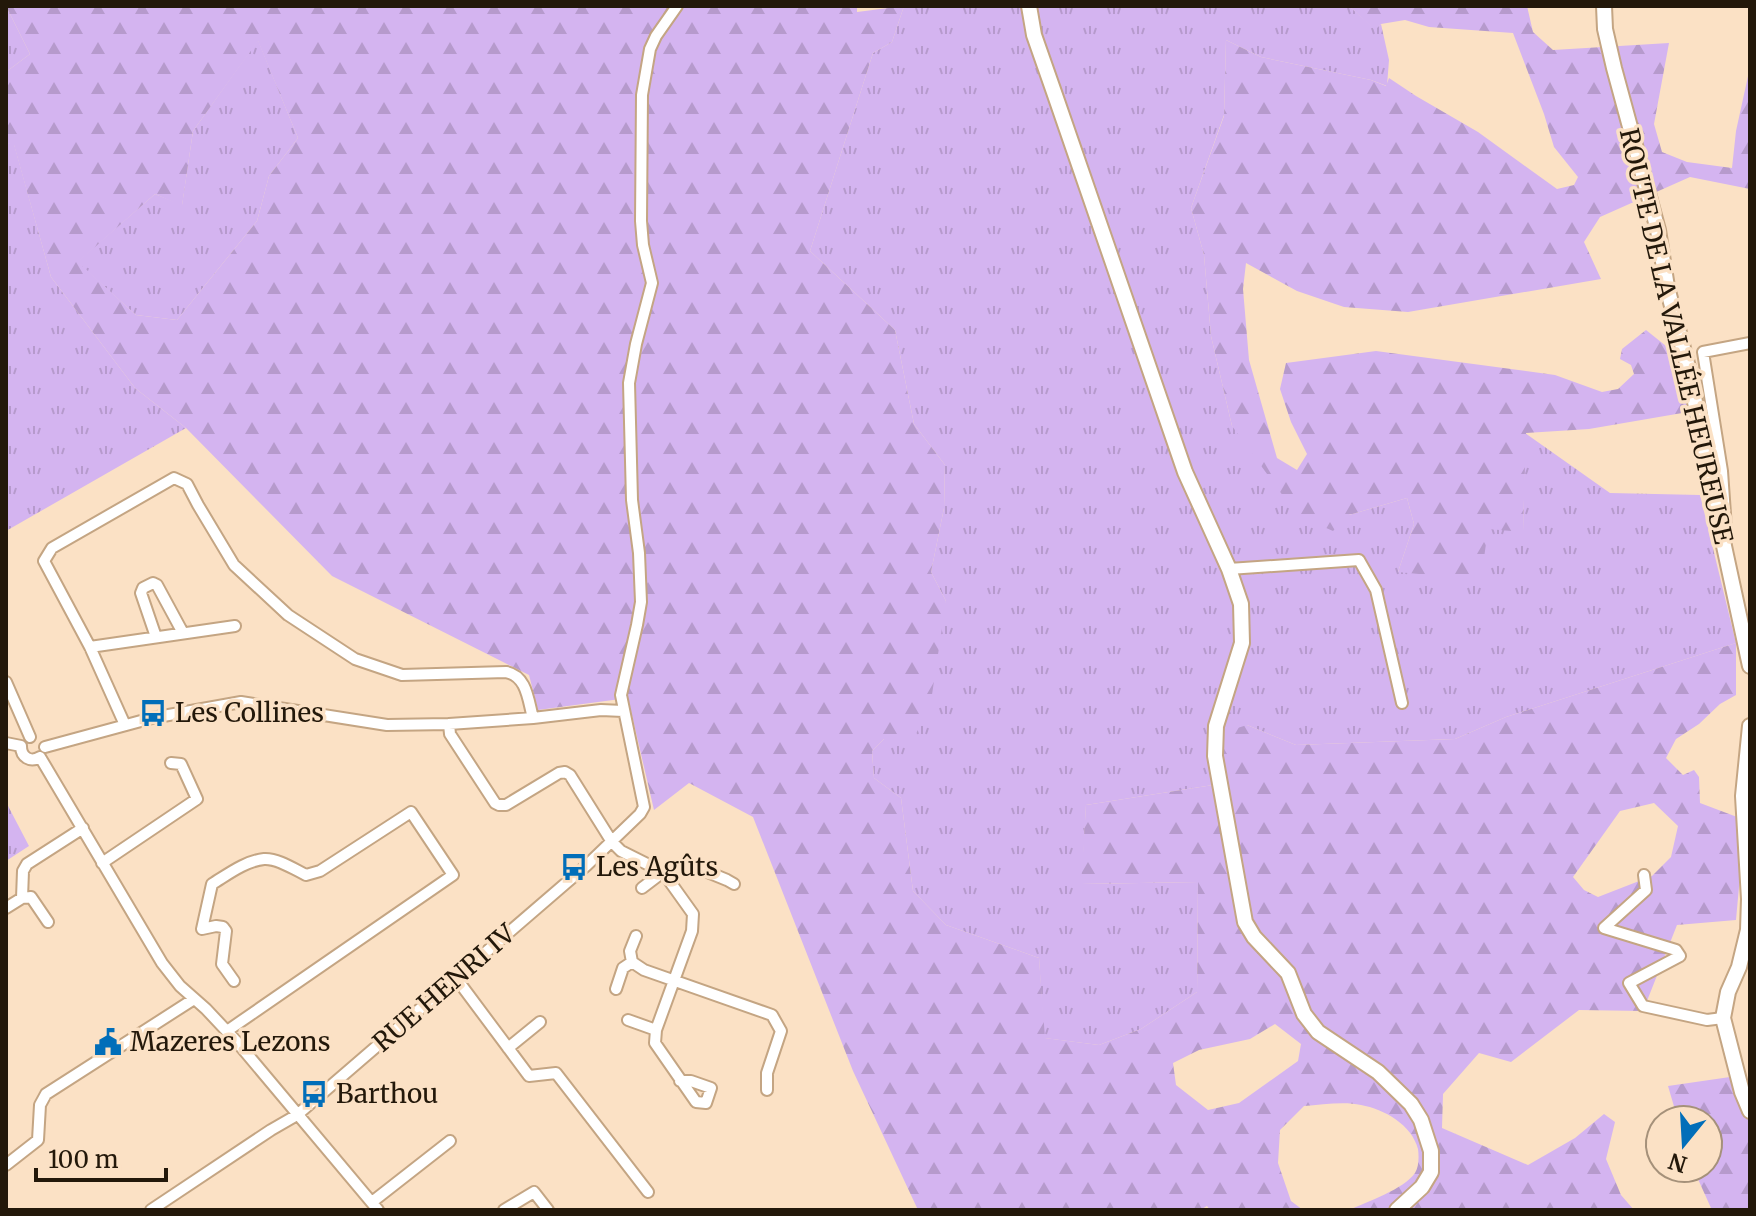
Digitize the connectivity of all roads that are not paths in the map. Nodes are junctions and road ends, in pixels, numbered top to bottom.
1 (677, 6) edge
2 (1029, 6) edge
3 (1604, 6) edge
4 (1750, 343) edge
5 (1715, 472) junction
6 (1229, 569) junction
7 (235, 626) dead end
8 (183, 633) junction
9 (156, 637) junction
10 (90, 647) junction
11 (1750, 666) edge
12 (6, 682) edge
13 (1402, 703) dead end
14 (623, 711) junction
15 (533, 718) junction
16 (449, 724) junction
17 (125, 725) junction
18 (1750, 726) edge
19 (30, 737) junction
20 (6, 743) edge
21 (21, 746) junction
22 (42, 752) junction
23 (171, 763) dead end
24 (83, 828) junction
25 (612, 842) junction
26 (102, 863) junction
27 (663, 872) junction
28 (1644, 875) dead end
29 (734, 884) dead end
30 (642, 888) dead end
31 (22, 898) junction
32 (6, 908) edge
33 (48, 922) dead end
34 (636, 936) dead end
35 (632, 962) junction
36 (456, 978) junction
37 (673, 979) junction
38 (234, 981) dead end
39 (616, 989) dead end
40 (194, 999) junction
41 (1723, 1018) junction
42 (628, 1020) dead end
43 (540, 1022) dead end
44 (656, 1030) junction
45 (227, 1031) junction
46 (508, 1048) junction
47 (680, 1081) dead end
48 (767, 1090) dead end
49 (1750, 1111) edge
50 (297, 1115) junction
51 (450, 1141) dead end
52 (6, 1165) edge
53 (648, 1192) dead end
54 (375, 1206) edge
55 (151, 1210) edge
56 (504, 1210) edge
57 (548, 1210) edge
58 (1397, 1210) edge

1 - 14 street
2 - 6 street
3 - 5 street, ROUTE DE LA VALLÉE HEUREUSE
4 - 5 street
5 - 11 street, ROUTE DE LA VALLÉE HEUREUSE
6 - 13 street
6 - 58 street
7 - 8 street
8 - 9 street
8 - 9 street
9 - 10 street
10 - 15 street
10 - 17 street
12 - 19 street
14 - 15 street
14 - 25 street, RUE HENRI IV
15 - 16 street
16 - 17 street
16 - 25 street
17 - 22 street
18 - 41 street
19 - 21 street
19 - 22 street
20 - 21 street
21 - 22 street
22 - 24 street
23 - 26 street
24 - 26 street
24 - 31 street
25 - 27 street
25 - 36 street, RUE HENRI IV
26 - 40 street
27 - 29 street
27 - 30 street
27 - 37 street
28 - 41 street
31 - 32 street
31 - 33 street
34 - 35 street
35 - 37 street
35 - 39 street
36 - 46 street
36 - 50 street, RUE HENRI IV
37 - 44 street
37 - 48 street
38 - 45 street
40 - 45 street
40 - 52 street
41 - 49 street
42 - 44 street
43 - 46 street
44 - 47 street
45 - 50 street
46 - 53 street
50 - 54 street
50 - 55 street, RUE HENRI IV
51 - 54 street
56 - 57 street

